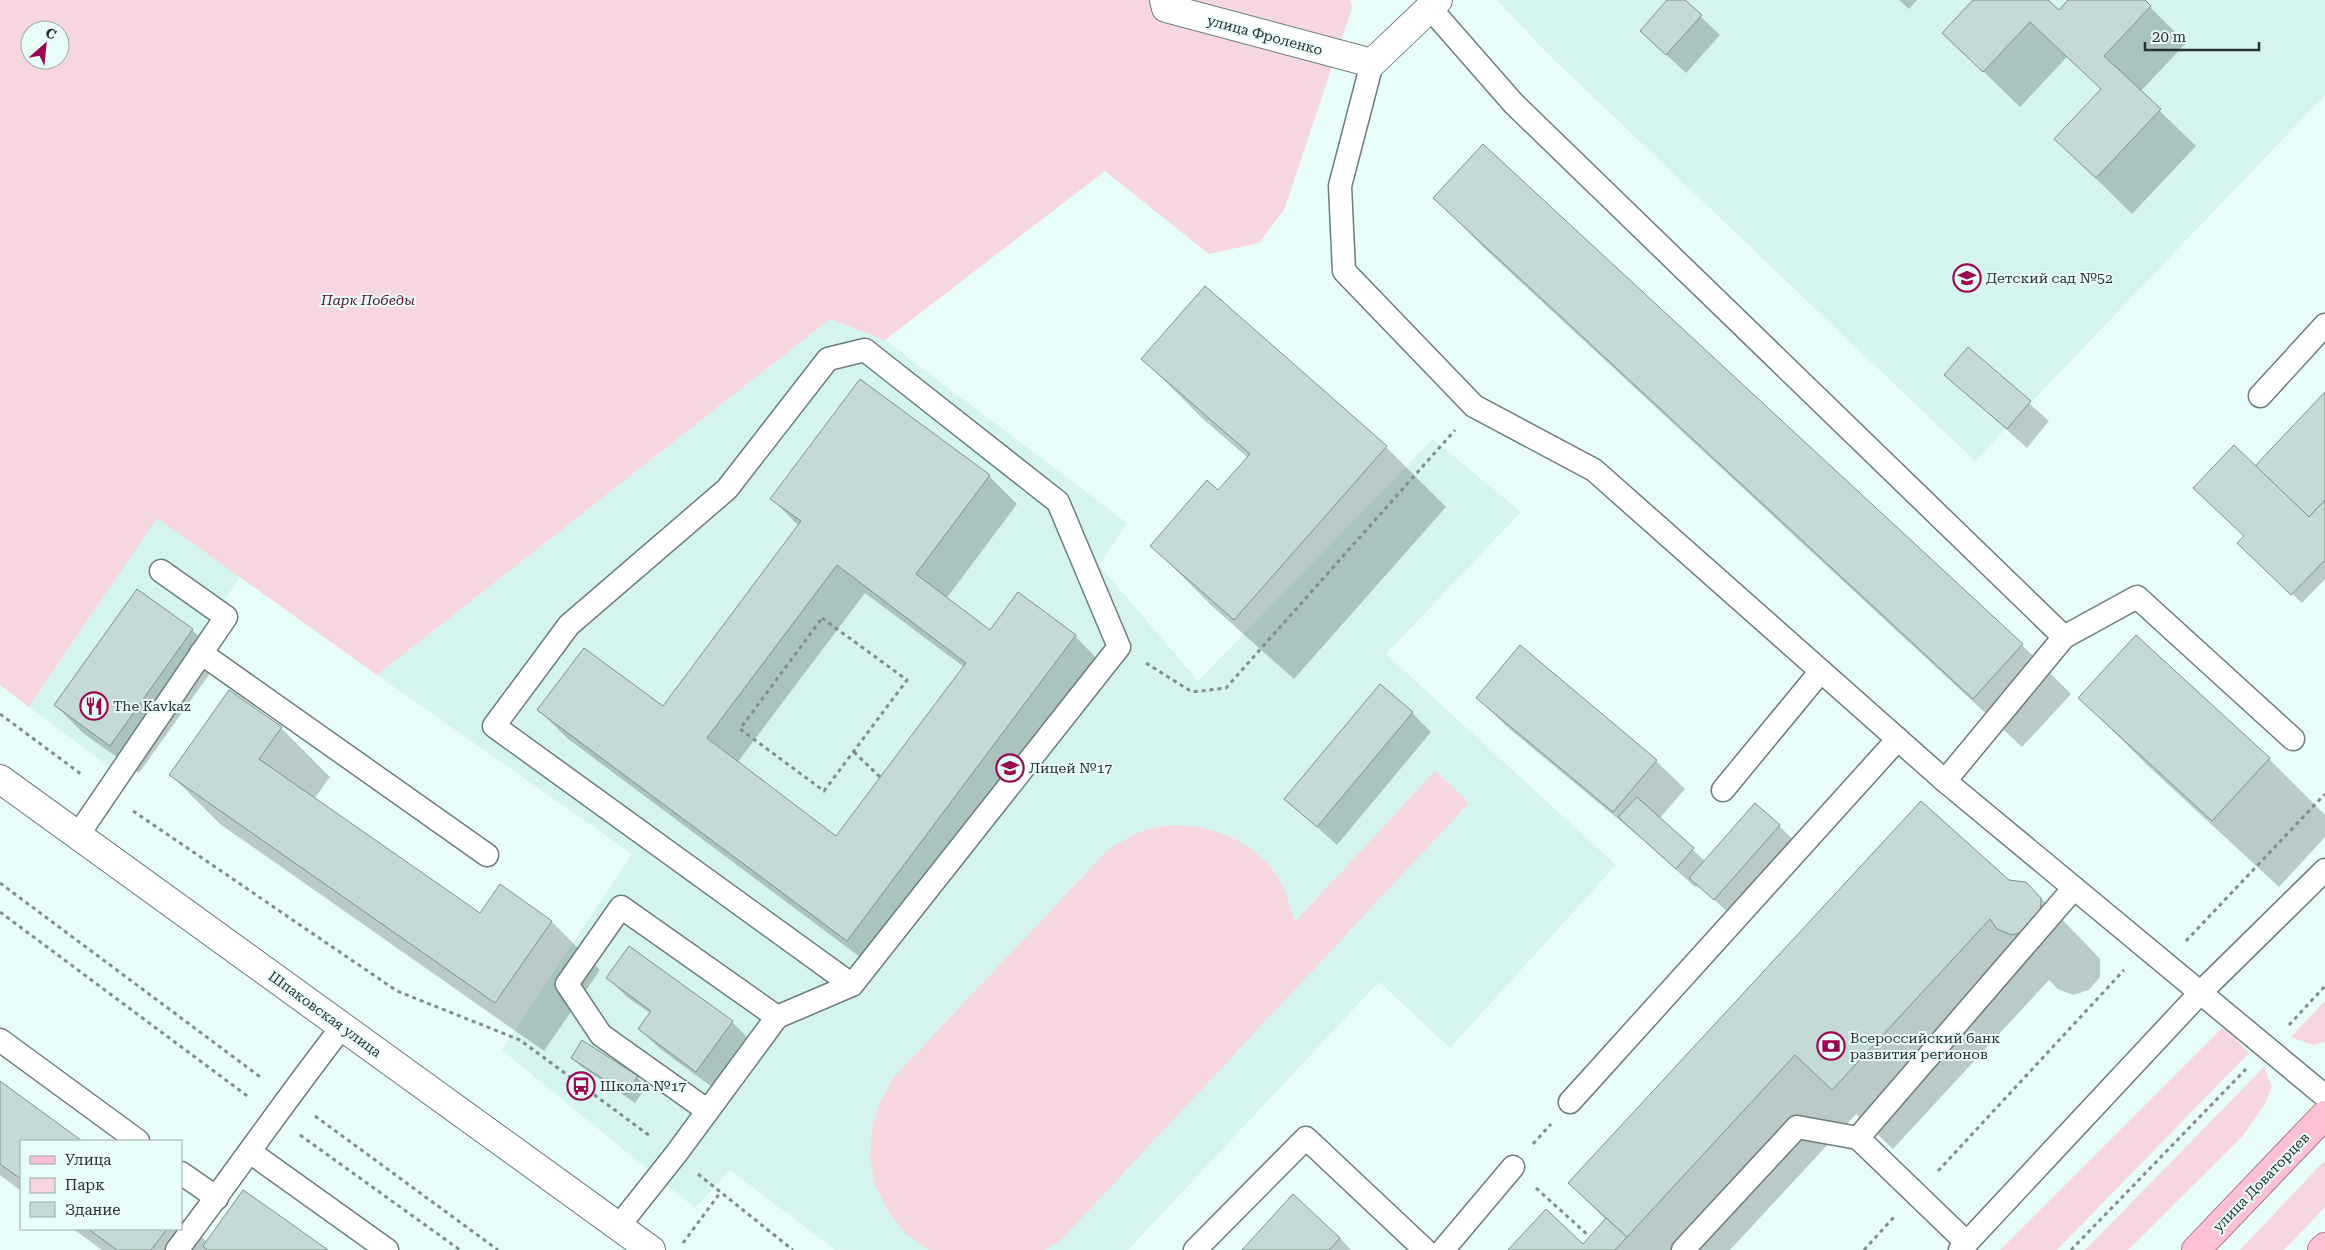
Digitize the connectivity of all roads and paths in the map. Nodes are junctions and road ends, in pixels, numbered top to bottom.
1 (1164, 0) edge
2 (1434, 4) edge
3 (1372, 63) junction
4 (2325, 325) edge
5 (2260, 396) dead end
6 (1474, 406) junction
7 (161, 571) dead end
8 (2064, 637) junction
9 (1120, 647) junction
10 (201, 653) junction
11 (1821, 671) junction
12 (0, 714) edge
13 (1898, 739) junction
14 (2293, 739) dead end
15 (854, 752) junction
16 (880, 777) dead end
17 (0, 779) edge
18 (1945, 781) junction
19 (1723, 790) dead end
20 (106, 792) junction
21 (2325, 794) edge
22 (78, 835) junction
23 (487, 856) dead end
24 (2325, 870) edge
25 (0, 884) edge
26 (2074, 888) junction
27 (0, 912) edge
28 (2146, 947) junction
29 (2165, 963) junction
30 (852, 985) junction
31 (2325, 986) edge
32 (2201, 992) junction
33 (778, 1017) junction
34 (342, 1026) junction
35 (0, 1040) edge
36 (2267, 1048) junction
37 (2325, 1096) edge
38 (288, 1097) junction
39 (1570, 1102) joint
40 (708, 1111) junction
41 (2325, 1115) edge
42 (274, 1116) junction
43 (1858, 1138) junction
44 (137, 1140) edge
45 (250, 1152) junction
46 (676, 1154) junction
47 (1513, 1167) junction
48 (182, 1173) edge
49 (1931, 1178) dead end
50 (720, 1193) junction
51 (216, 1198) junction
52 (1898, 1214) dead end
53 (618, 1227) junction
54 (1589, 1236) dead end
55 (1964, 1246) edge
56 (2325, 1247) edge
57 (177, 1250) edge
58 (387, 1250) edge
59 (460, 1250) edge
60 (498, 1250) edge
61 (650, 1250) edge
62 (679, 1250) edge
63 (793, 1250) edge
64 (1195, 1250) edge
65 (1425, 1250) edge
66 (1443, 1250) edge
67 (1683, 1250) edge
68 (1864, 1250) edge
69 (2071, 1250) edge
70 (2196, 1250) edge
71 (2322, 1250) edge

1 - 3 main road, улица Фроленко
2 - 3 main road
2 - 8 lane
3 - 6 lane
4 - 5 lane
6 - 9 path
6 - 11 lane
7 - 10 lane
8 - 14 lane
8 - 18 lane
9 - 30 lane
9 - 30 lane
10 - 20 lane
10 - 23 lane
11 - 13 lane
11 - 19 lane
12 - 20 path
13 - 18 lane
13 - 39 lane
15 - 15 path
15 - 16 path
17 - 22 main road, Шпаковская улица
18 - 26 lane
20 - 22 lane
20 - 46 path
21 - 29 path
22 - 34 main road, Шпаковская улица
24 - 32 lane
25 - 38 path
26 - 28 lane
26 - 43 lane
27 - 42 path
28 - 29 lane
28 - 49 path
29 - 32 lane
30 - 33 lane
31 - 36 path
32 - 36 lane
32 - 55 lane
33 - 40 lane
33 - 40 lane
34 - 38 lane
34 - 53 main road, Шпаковская улица
35 - 44 lane
36 - 37 lane
36 - 69 path
38 - 42 lane
38 - 60 path
39 - 47 path
40 - 46 lane
41 - 70 main road, улица Доваторцев
42 - 45 lane
42 - 59 path
43 - 55 lane
43 - 67 lane
45 - 51 lane
45 - 58 lane
46 - 50 path
46 - 53 lane
47 - 54 path
47 - 66 lane
48 - 51 lane
50 - 62 path
50 - 63 path
51 - 57 lane
52 - 68 path
53 - 61 main road, Шпаковская улица
56 - 71 main road
64 - 65 lane

